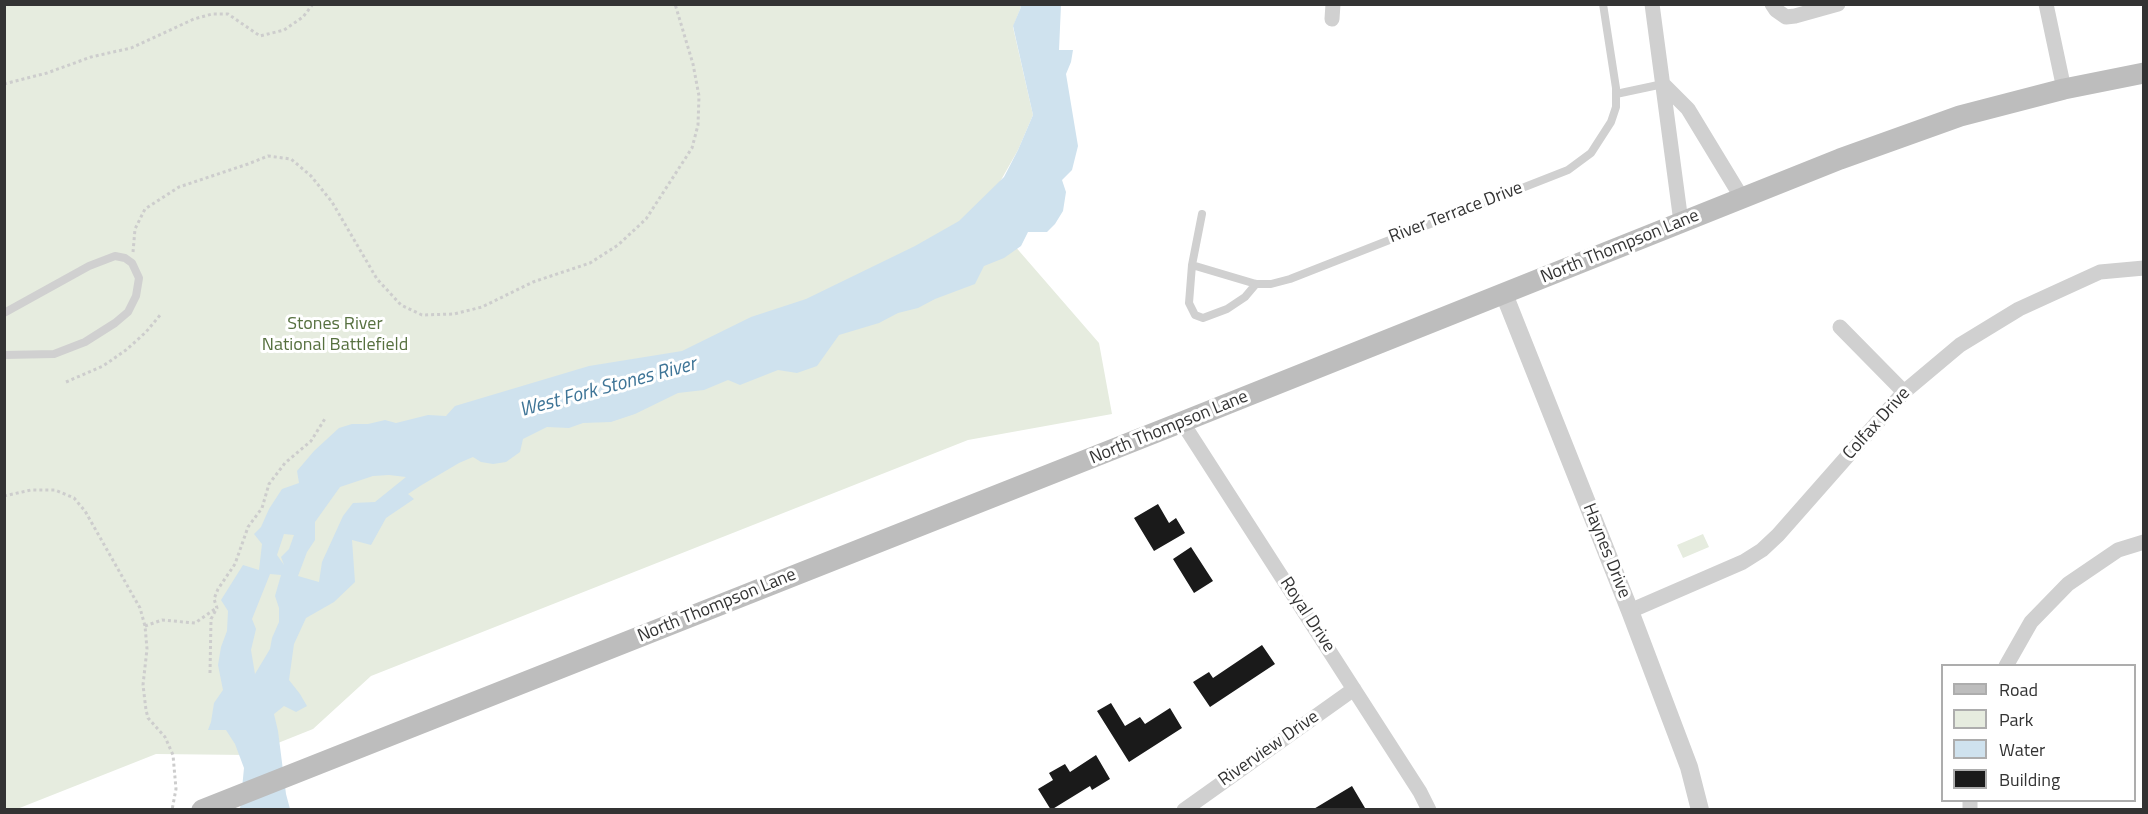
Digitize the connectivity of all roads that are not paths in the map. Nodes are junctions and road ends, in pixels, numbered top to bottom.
1 (1604, 4) edge
2 (1652, 4) edge
3 (1772, 4) edge
4 (1838, 4) edge
5 (2046, 4) edge
6 (2144, 73) edge
7 (1663, 84) junction
8 (2064, 89) junction
9 (1616, 94) junction
10 (1742, 198) junction
11 (1202, 214) dead end
12 (1681, 222) junction
13 (1192, 265) junction
14 (2144, 268) edge
15 (1256, 284) junction
16 (1504, 294) junction
17 (4, 313) edge
18 (1840, 327) dead end
19 (4, 355) edge
20 (1904, 392) junction
21 (1182, 422) junction
22 (2144, 542) edge
23 (1630, 611) junction
24 (2007, 664) edge
25 (1354, 689) junction
26 (202, 810) edge
27 (1184, 810) edge
28 (1429, 810) edge
29 (1701, 810) edge

1 - 9 lane, River Terrace Drive
2 - 7 street
3 - 4 street
5 - 8 street
6 - 8 main road, North Thompson Lane
7 - 9 lane
7 - 10 street
7 - 12 street
8 - 10 main road, North Thompson Lane
9 - 15 lane, River Terrace Drive
10 - 12 main road, North Thompson Lane
11 - 13 lane
12 - 16 main road, North Thompson Lane
13 - 15 lane, River Terrace Drive
13 - 15 lane
14 - 20 street, Colfax Drive
16 - 21 main road, North Thompson Lane
16 - 23 street, Haynes Drive
17 - 19 lane
18 - 20 street
20 - 23 street, Colfax Drive
21 - 25 street, Royal Drive
21 - 26 main road, North Thompson Lane
22 - 24 street
23 - 29 street, Haynes Drive
25 - 27 street, Riverview Drive
25 - 28 street, Royal Drive

